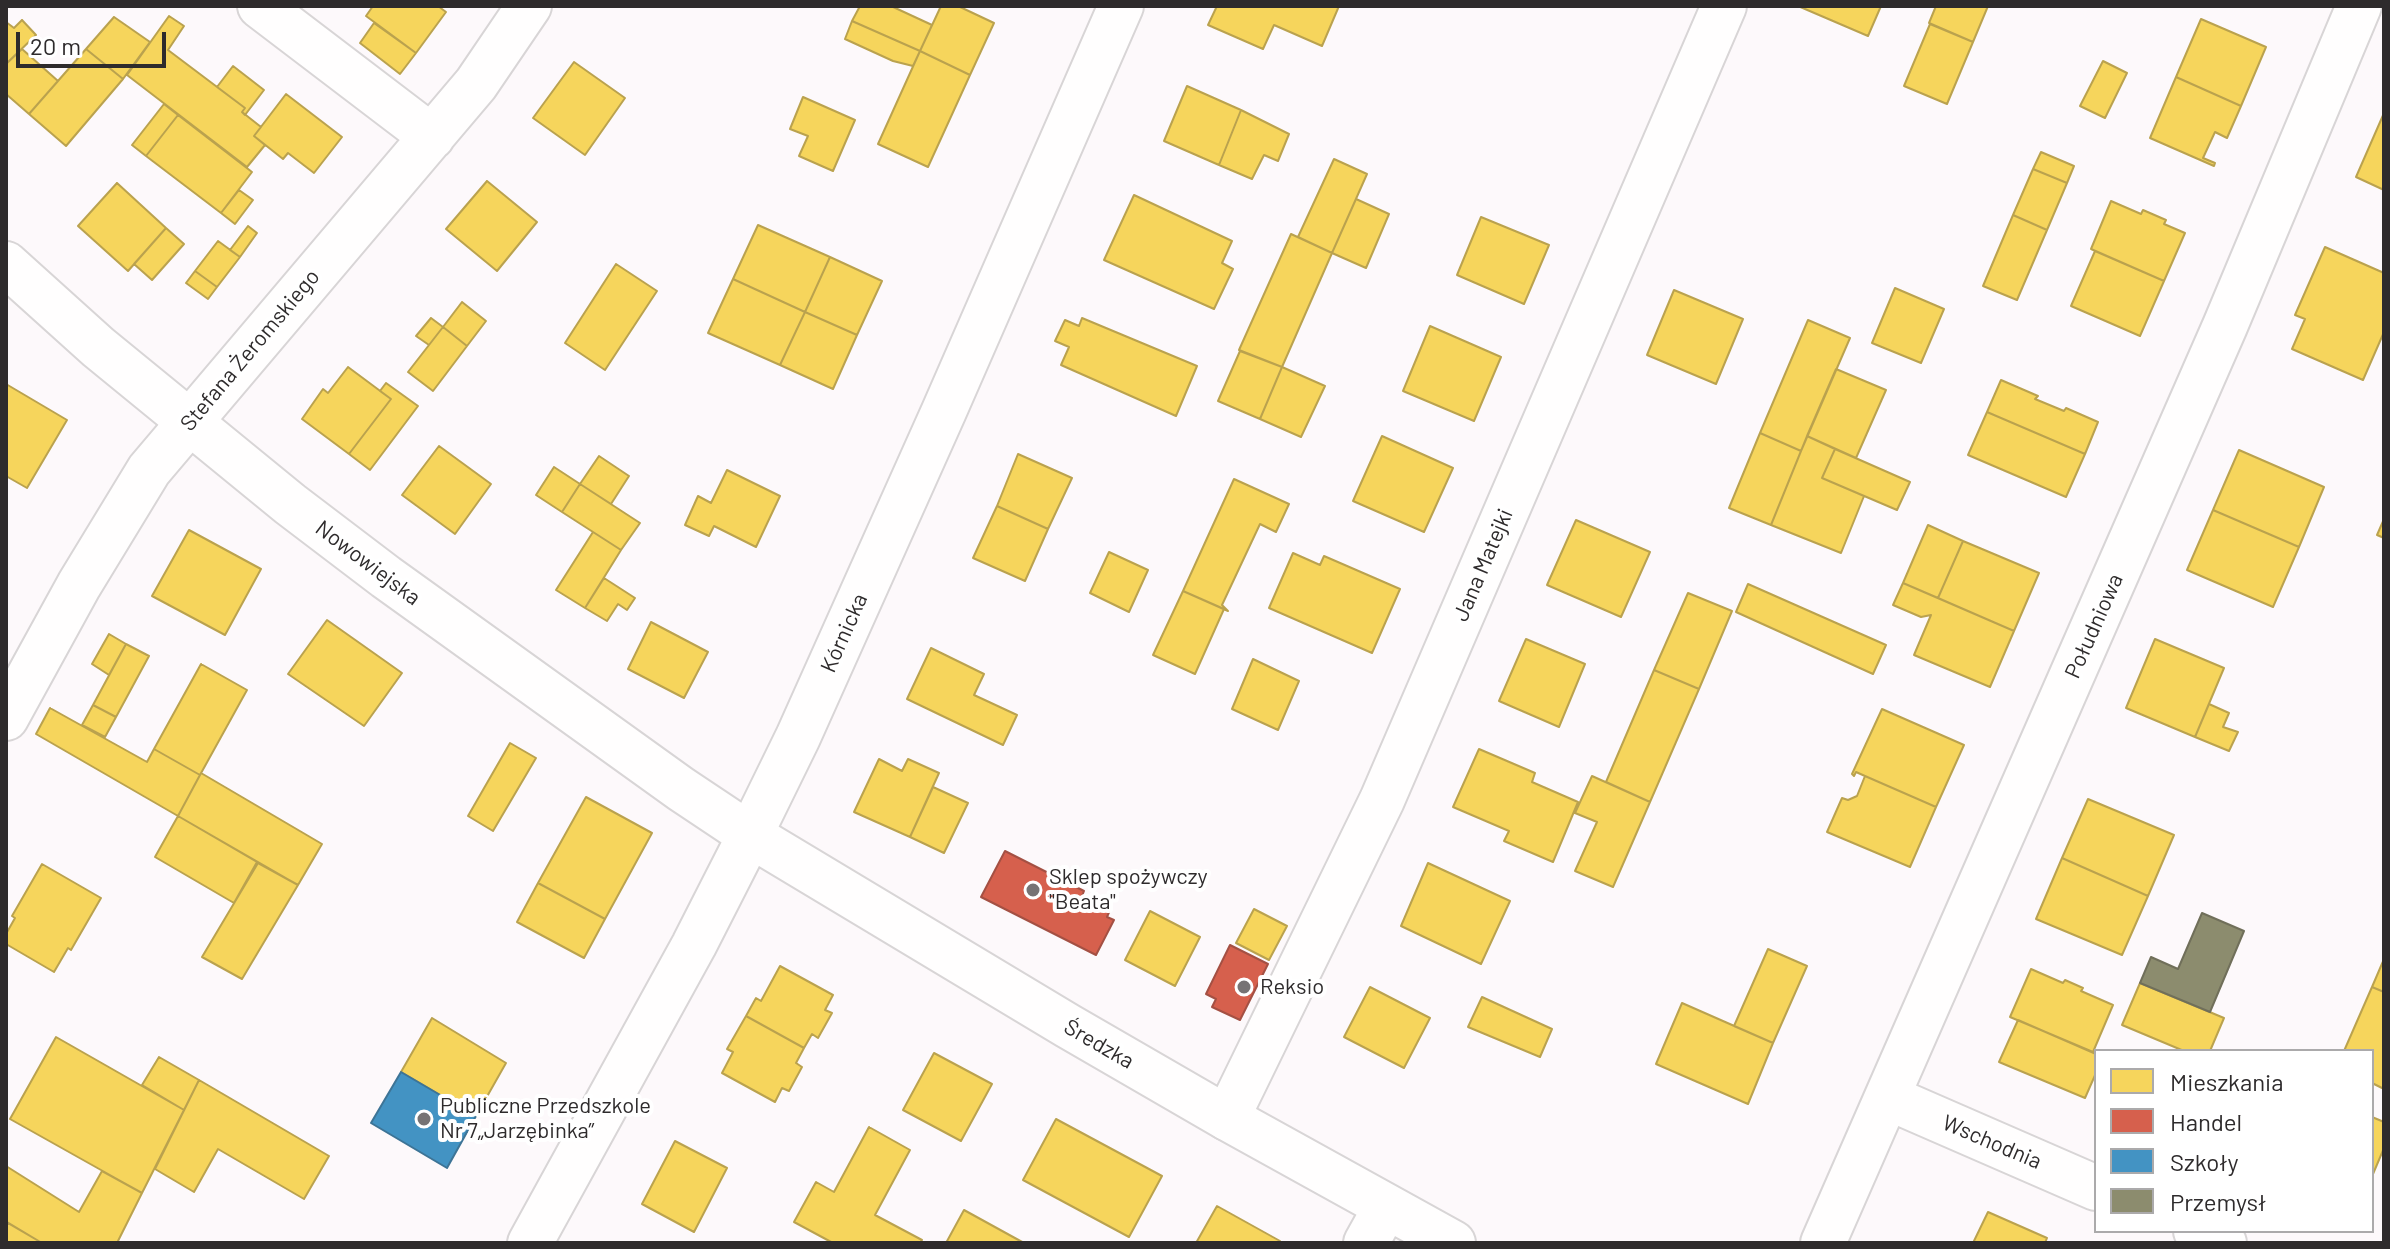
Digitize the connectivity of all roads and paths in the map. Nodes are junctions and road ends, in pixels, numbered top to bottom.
1 (260, 6) edge
2 (529, 6) edge
3 (1121, 6) edge
4 (1724, 6) edge
5 (2359, 6) edge
6 (432, 137) junction
7 (6, 264) edge
8 (188, 422) junction
9 (6, 718) edge
10 (750, 835) junction
11 (1887, 1097) junction
12 (1227, 1118) junction
13 (2094, 1187) edge
14 (1376, 1225) edge
15 (2201, 1233) edge
16 (530, 1243) edge
17 (1453, 1243) edge
18 (1823, 1243) edge
19 (2224, 1243) edge

1 - 6 street
2 - 6 street, Stefana Żeromskiego
3 - 10 street, Kórnicka
4 - 12 street, Jana Matejki
5 - 11 street, Południowa
6 - 8 street, Stefana Żeromskiego
7 - 8 street, Nowowiejska
8 - 9 street, Stefana Żeromskiego
8 - 10 street, Nowowiejska
10 - 12 street, Średzka
10 - 16 street, Kórnicka
11 - 13 street, Wschodnia
11 - 18 street, Południowa
12 - 14 street, Średzka
14 - 17 street, Średzka
15 - 19 street

